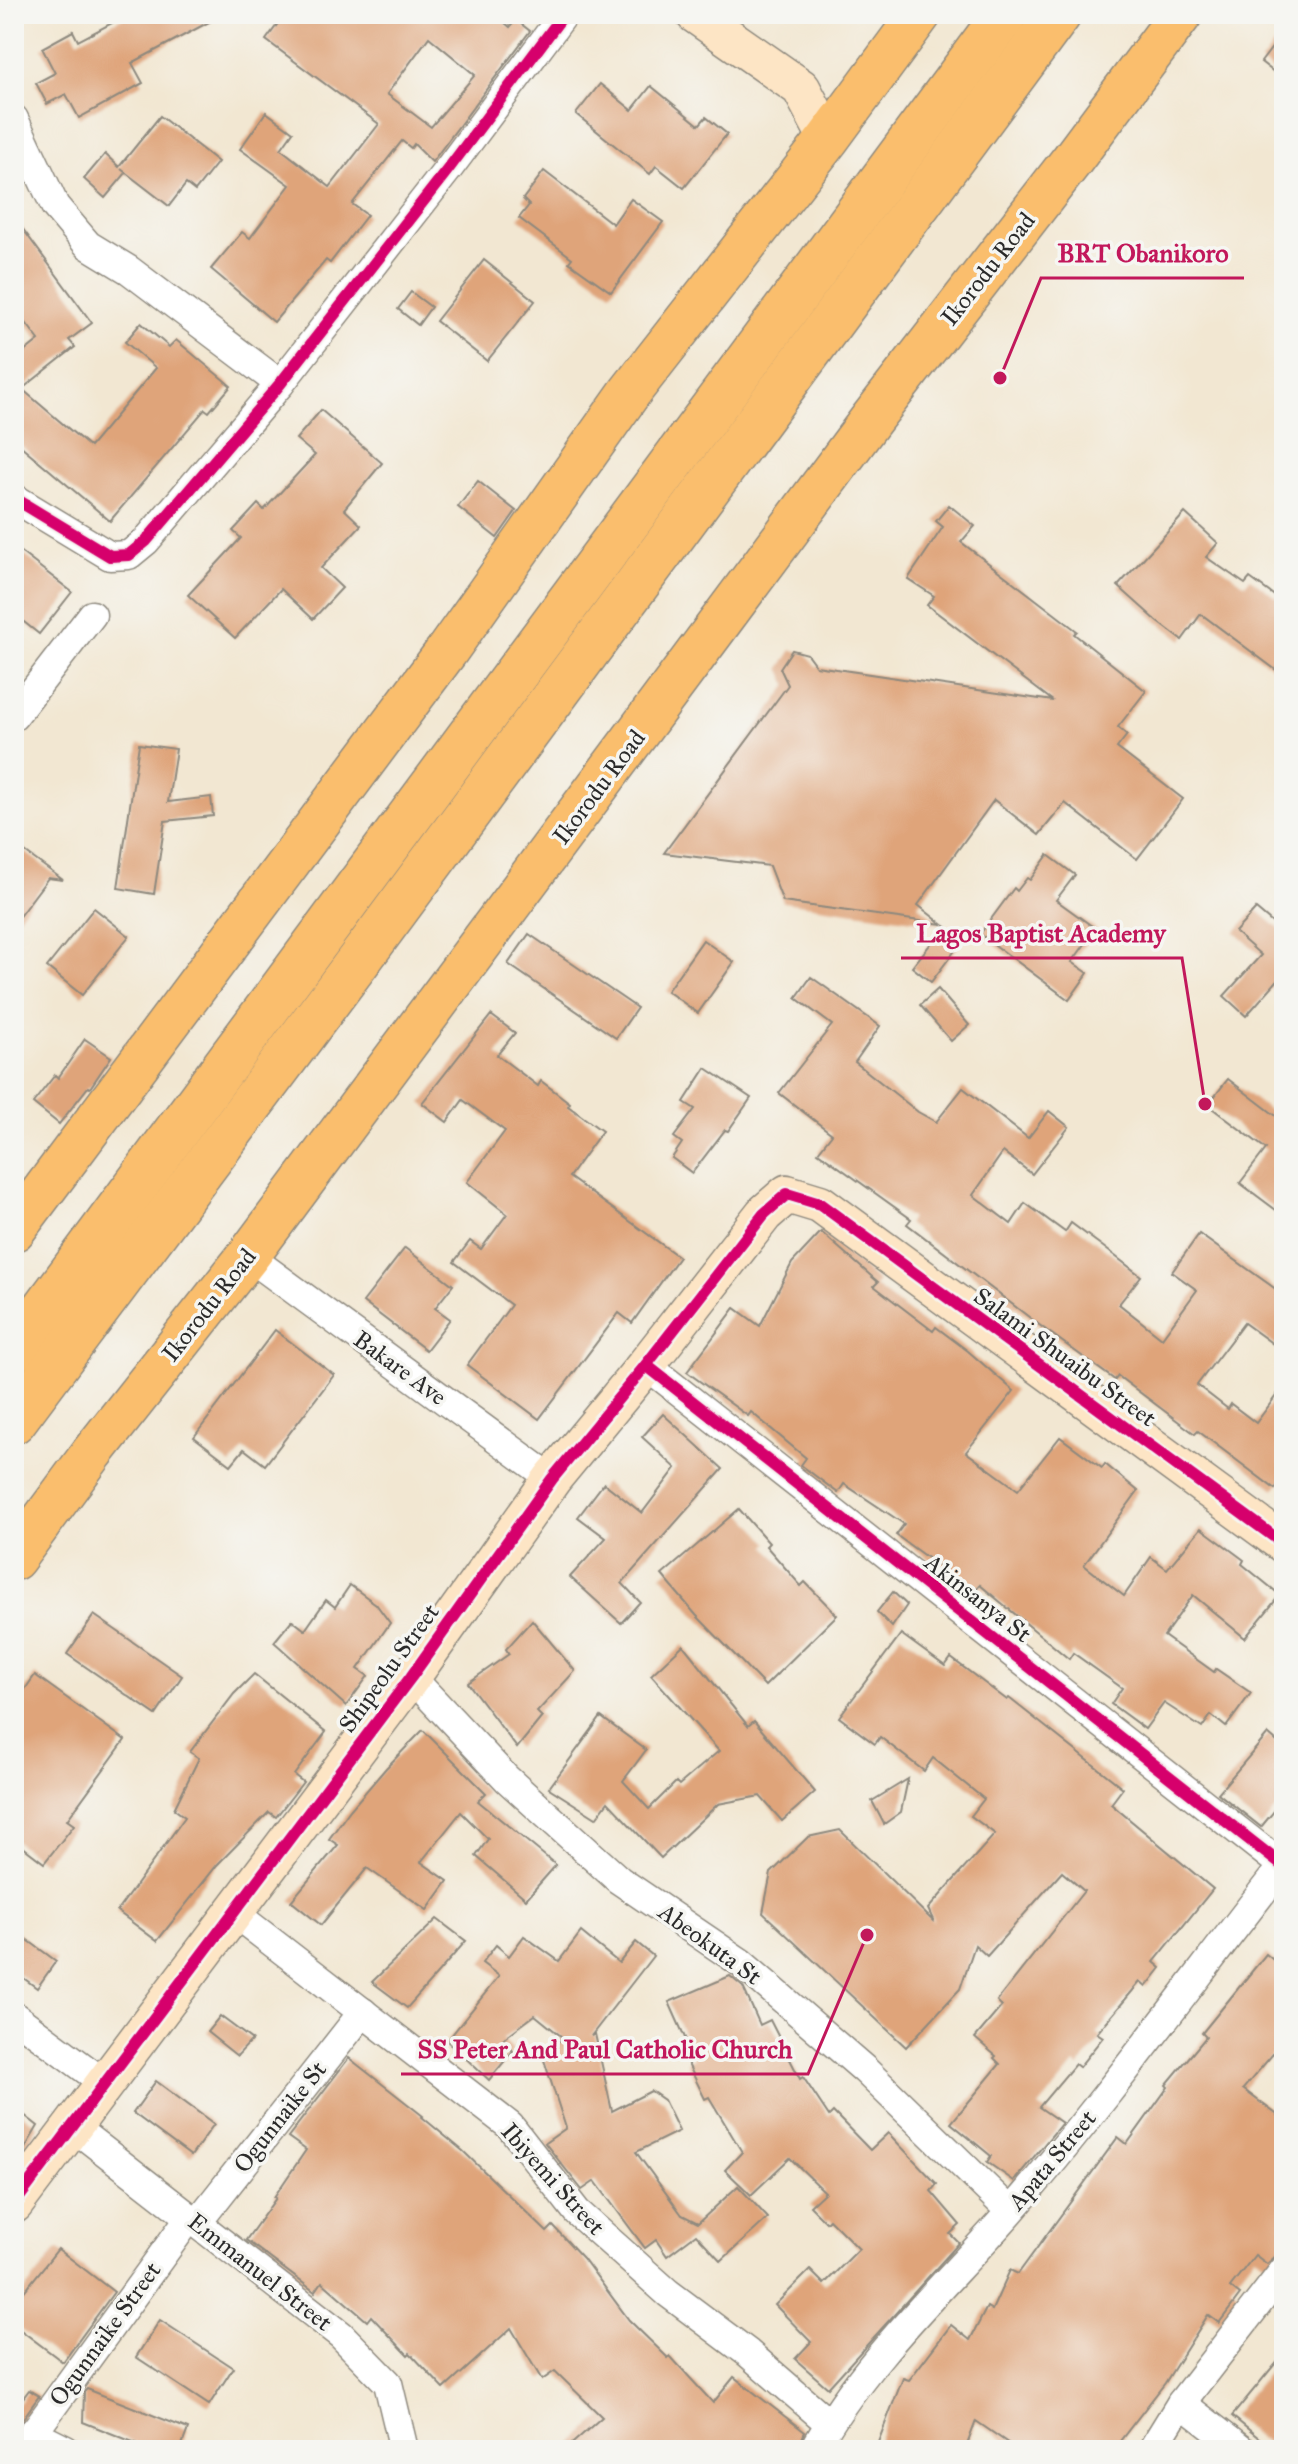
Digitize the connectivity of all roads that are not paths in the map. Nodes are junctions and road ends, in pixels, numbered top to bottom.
1 (564, 14) edge
2 (695, 14) edge
3 (920, 14) edge
4 (1005, 14) edge
5 (1059, 14) edge
6 (1181, 14) edge
7 (801, 88) junction
8 (865, 88) junction
9 (14, 119) edge
10 (828, 139) junction
11 (280, 384) junction
12 (14, 498) edge
13 (92, 615) dead end
14 (14, 716) edge
15 (820, 1204) joint
16 (14, 1230) edge
17 (248, 1256) junction
18 (14, 1350) edge
19 (646, 1365) junction
20 (14, 1421) edge
21 (552, 1479) junction
22 (1284, 1544) edge
23 (14, 1559) edge
24 (411, 1677) junction
25 (1283, 1865) edge
26 (233, 1912) junction
27 (363, 2012) junction
28 (14, 2016) edge
29 (104, 2083) junction
30 (72, 2126) junction
31 (14, 2204) edge
32 (1010, 2211) junction
33 (193, 2220) junction
34 (1284, 2270) edge
35 (1181, 2403) junction
36 (829, 2423) junction
37 (27, 2442) edge
38 (66, 2450) edge
39 (404, 2450) edge
40 (814, 2450) edge
41 (1152, 2450) edge
42 (1242, 2450) edge

1 - 11 street
2 - 7 street
3 - 8 main road
4 - 18 highway
5 - 20 highway
6 - 17 main road, Ikorodu Road
7 - 8 street
7 - 10 street
8 - 10 main road
9 - 11 street
10 - 16 main road
11 - 12 street
13 - 14 street
15 - 19 street, Shipeolu Street
15 - 22 street, Salami Shuaibu Street
17 - 21 street, Bakare Ave
17 - 23 main road, Ikorodu Road
19 - 21 street, Shipeolu Street
19 - 25 street, Akinsanya St
21 - 24 street, Shipeolu Street
24 - 26 street, Shipeolu Street
24 - 32 street, Abeokuta St
25 - 32 street, Apata Street
26 - 27 street, Ibiyemi Street
26 - 29 street, Shipeolu Street
27 - 33 street, Ogunnaike St
27 - 36 street, Ibiyemi Street
28 - 29 street
29 - 30 street, Shipeolu Street
30 - 31 street, Shipeolu Street
30 - 33 street, Emmanuel Street
32 - 36 street, Apata Street
33 - 37 street, Ogunnaike Street
33 - 39 street, Emmanuel Street
34 - 35 street
35 - 41 street
35 - 42 street
36 - 40 street, Apata Street
37 - 38 street

